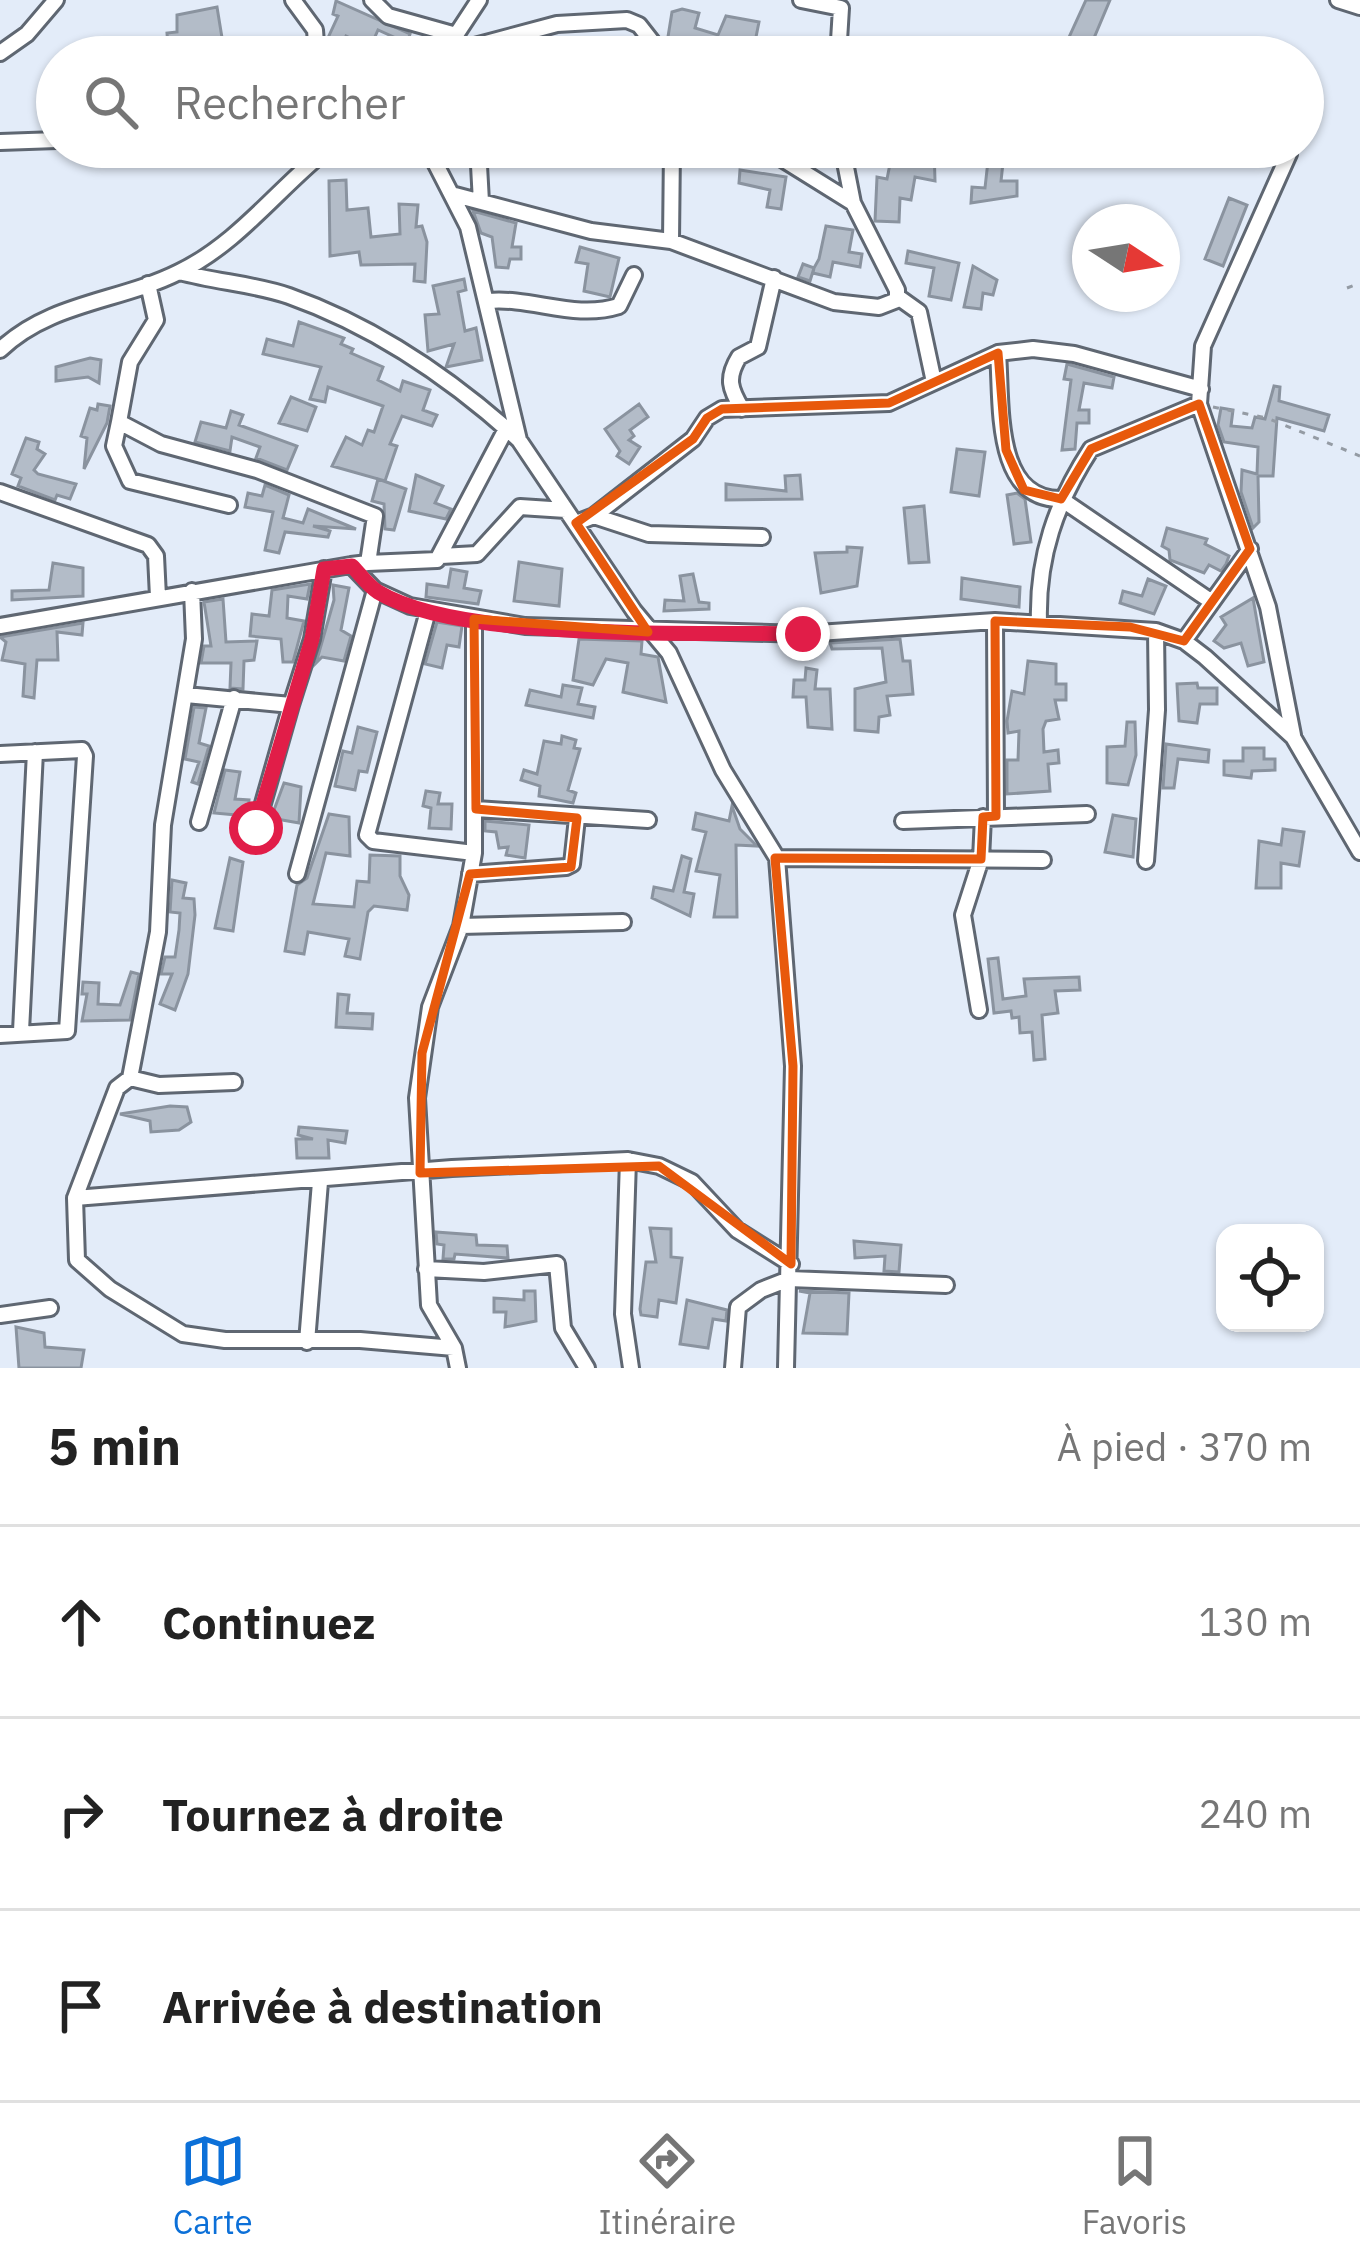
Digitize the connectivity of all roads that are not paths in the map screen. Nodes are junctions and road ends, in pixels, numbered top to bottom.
1 (56, 0) edge
2 (292, 0) edge
3 (372, 0) edge
4 (479, 0) edge
5 (800, 0) edge
6 (1338, 0) edge
7 (1360, 7) edge
8 (470, 17) junction
9 (456, 35) joint
10 (315, 36) edge
11 (471, 36) edge
12 (520, 36) edge
13 (648, 36) edge
14 (839, 36) edge
15 (0, 53) edge
16 (36, 141) edge
17 (0, 142) edge
18 (300, 168) edge
19 (439, 168) edge
20 (479, 168) edge
21 (672, 168) edge
22 (797, 168) edge
23 (846, 168) edge
24 (1283, 168) edge
25 (455, 196) junction
26 (481, 202) junction
27 (853, 203) junction
28 (671, 241) junction
29 (180, 272) junction
30 (634, 275) dead end
31 (774, 278) junction
32 (148, 284) junction
33 (898, 297) junction
34 (488, 302) junction
35 (0, 350) edge
36 (998, 353) junction
37 (934, 382) junction
38 (1200, 396) junction
39 (742, 409) junction
40 (119, 422) junction
41 (506, 429) junction
42 (519, 440) junction
43 (0, 492) edge
44 (1061, 499) junction
45 (229, 506) dead end
46 (594, 516) junction
47 (571, 517) junction
48 (762, 537) dead end
49 (1250, 548) junction
50 (441, 556) junction
51 (360, 564) junction
52 (324, 569) junction
53 (375, 590) junction
54 (192, 591) junction
55 (158, 597) junction
56 (1212, 602) junction
57 (428, 611) junction
58 (474, 619) junction
59 (995, 621) junction
60 (1039, 622) junction
61 (0, 626) edge
62 (1156, 631) junction
63 (653, 633) junction
64 (1184, 641) junction
65 (186, 695) junction
66 (234, 698) junction
67 (291, 705) junction
68 (1293, 737) junction
69 (35, 752) junction
70 (0, 754) edge
71 (476, 809) junction
72 (1087, 814) dead end
73 (989, 817) junction
74 (577, 818) junction
75 (648, 820) dead end
76 (903, 821) dead end
77 (199, 822) dead end
78 (256, 828) dead end
79 (1360, 852) edge
80 (474, 853) junction
81 (777, 857) junction
82 (981, 859) junction
83 (1043, 860) dead end
84 (1146, 861) dead end
85 (297, 874) dead end
86 (470, 874) junction
87 (623, 922) dead end
88 (461, 926) junction
89 (979, 1010) dead end
90 (21, 1031) junction
91 (0, 1035) edge
92 (130, 1078) junction
93 (234, 1082) dead end
94 (628, 1160) junction
95 (420, 1173) junction
96 (320, 1182) junction
97 (75, 1198) junction
98 (426, 1269) junction
99 (790, 1272) junction
100 (946, 1285) dead end
101 (50, 1308) dead end
102 (0, 1315) edge
103 (307, 1342) junction
104 (454, 1348) junction
105 (458, 1368) edge
106 (587, 1368) edge
107 (631, 1368) edge
108 (733, 1368) edge
109 (786, 1368) edge

1 - 15 street
2 - 10 street
3 - 9 street
4 - 8 street
5 - 14 street
6 - 7 street
8 - 9 street
8 - 11 street
12 - 13 street
16 - 17 street
18 - 29 street
19 - 25 street
20 - 26 street
21 - 28 street
22 - 27 street
23 - 27 street
24 - 38 street
25 - 26 street
25 - 34 street
26 - 28 street
27 - 33 street
28 - 31 street
29 - 32 street
29 - 41 street
30 - 34 street
31 - 33 street
31 - 39 street
32 - 35 street
32 - 40 street
33 - 37 street
34 - 42 street
36 - 37 street
36 - 38 street
36 - 44 street
37 - 39 street
38 - 44 street
38 - 49 street
39 - 46 street
40 - 45 street
40 - 51 street
41 - 42 street
41 - 50 street
42 - 47 street
43 - 55 street
44 - 56 street
44 - 60 street
46 - 47 street
46 - 48 street
47 - 50 street
47 - 63 street
49 - 56 street
49 - 68 street
50 - 51 street
51 - 52 street
51 - 53 street
52 - 54 street
52 - 67 street
53 - 57 street
53 - 85 street
54 - 55 street
54 - 65 street
55 - 61 street
56 - 64 street
57 - 58 street
57 - 80 street
58 - 63 street
58 - 71 street
59 - 60 street
59 - 63 street
59 - 73 street
60 - 62 street
62 - 64 street
62 - 84 street
63 - 81 street
64 - 68 street
65 - 66 street
65 - 92 street
66 - 67 street
66 - 77 street
67 - 78 street
68 - 79 street
69 - 70 street
69 - 90 street
69 - 90 street
71 - 74 street
71 - 80 street
72 - 73 street
73 - 76 street
73 - 82 street
74 - 75 street
74 - 86 street
80 - 86 street
81 - 82 street
81 - 99 street
82 - 83 street
82 - 89 street
86 - 88 street
87 - 88 street
88 - 95 street
90 - 91 street
92 - 93 street
92 - 97 street
94 - 95 street
94 - 99 street
94 - 107 street
95 - 96 street
95 - 98 street
96 - 97 street
96 - 103 street
97 - 103 street
98 - 104 street
98 - 106 street
99 - 100 street
99 - 108 street
99 - 109 street
101 - 102 street
103 - 104 street
104 - 105 street

